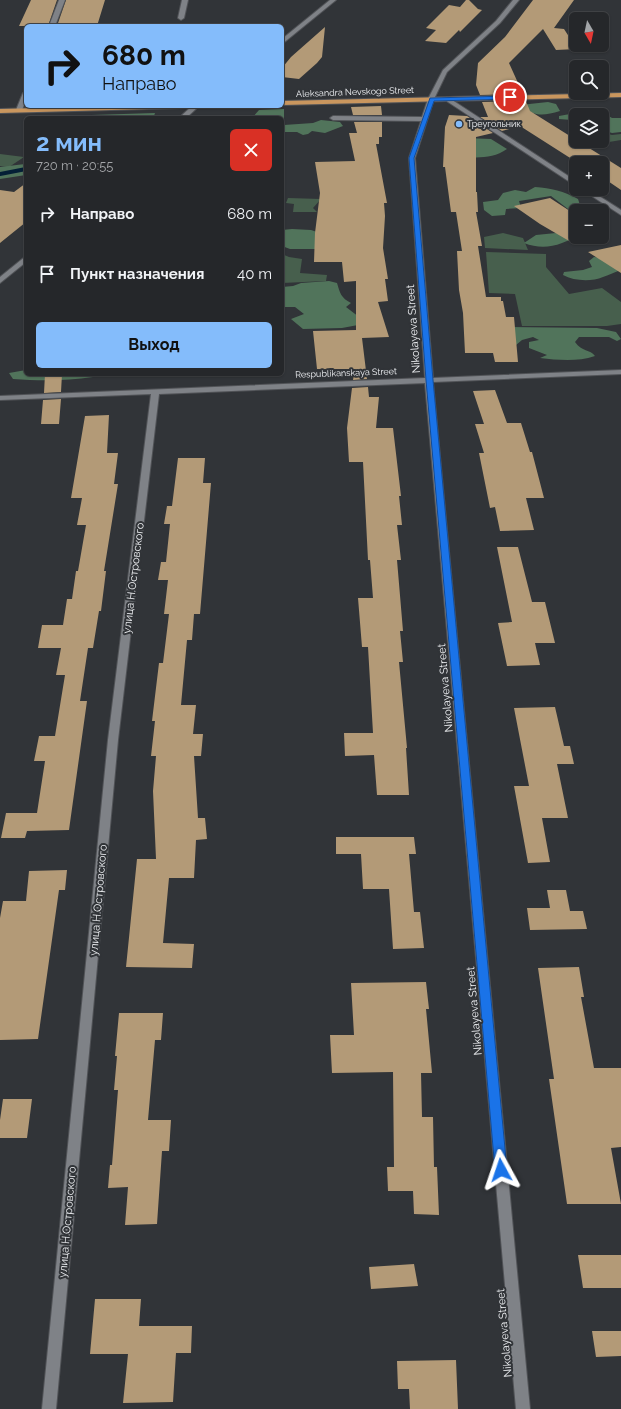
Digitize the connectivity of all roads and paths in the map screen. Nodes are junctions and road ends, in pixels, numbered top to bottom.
1 (62, 0) edge
2 (185, 0) edge
3 (332, 0) edge
4 (516, 0) edge
5 (181, 18) dead end
6 (53, 24) edge
7 (284, 40) edge
8 (621, 95) edge
9 (24, 98) edge
10 (431, 99) junction
11 (447, 99) junction
12 (284, 103) edge
13 (102, 108) edge
14 (194, 108) edge
15 (0, 110) edge
16 (19, 110) junction
17 (184, 116) edge
18 (333, 118) dead end
19 (425, 119) junction
20 (569, 179) edge
21 (595, 196) edge
22 (621, 213) edge
23 (24, 260) edge
24 (0, 281) edge
25 (621, 372) edge
26 (429, 380) junction
27 (155, 391) junction
28 (0, 398) edge
29 (49, 1409) edge
30 (522, 1409) edge

1 - 6 street
2 - 5 street
3 - 7 street
4 - 10 street, Nikolayeva Street
8 - 11 main road, Aleksandra Nevskogo Street
9 - 16 street
10 - 11 main road, Aleksandra Nevskogo Street
10 - 12 main road, Aleksandra Nevskogo Street
10 - 19 street, Nikolayeva Street
11 - 20 street
13 - 16 main road
14 - 17 street
15 - 16 main road
18 - 19 street
19 - 26 street, Nikolayeva Street
21 - 22 street
23 - 24 street
25 - 26 street, Respublikanskaya Street
26 - 27 street, Respublikanskaya Street
26 - 30 street, Nikolayeva Street
27 - 28 street, Respublikanskaya Street
27 - 29 street, улица Н.Островского

